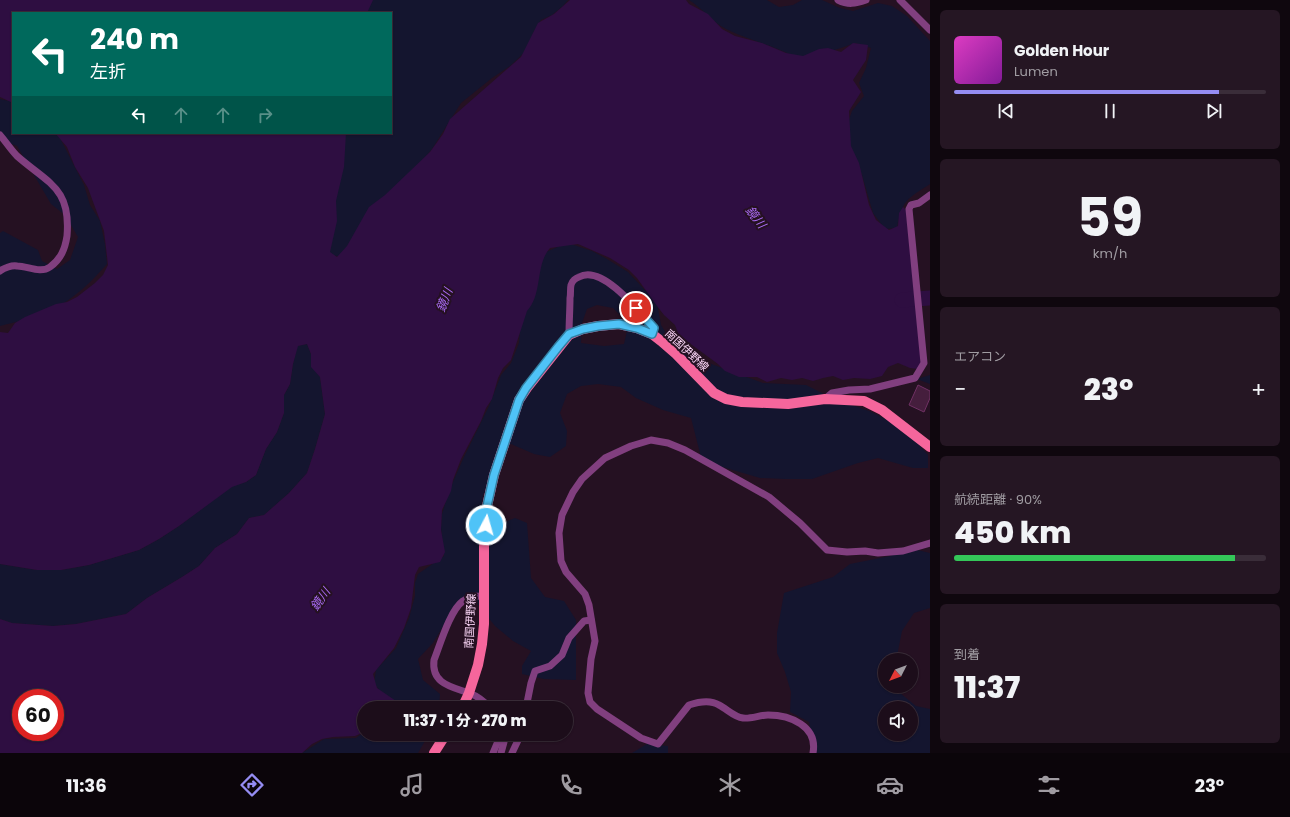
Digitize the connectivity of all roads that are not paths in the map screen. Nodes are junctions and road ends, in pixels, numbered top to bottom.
1 (838, 0) edge
2 (866, 0) edge
3 (900, 0) edge
4 (930, 30) edge
5 (0, 135) edge
6 (930, 196) edge
7 (0, 271) edge
8 (569, 334) junction
9 (652, 334) junction
10 (825, 399) junction
11 (930, 447) edge
12 (930, 543) edge
13 (484, 596) junction
14 (591, 620) junction
15 (469, 693) junction
16 (465, 701) edge
17 (482, 701) edge
18 (527, 701) edge
19 (442, 741) edge
20 (518, 741) edge
21 (434, 753) edge
22 (493, 753) edge
23 (501, 753) edge
24 (512, 753) edge
25 (813, 753) edge

1 - 2 street
3 - 4 street
5 - 7 street
6 - 10 street
8 - 9 main road, 南国伊野線
8 - 9 street
8 - 13 main road, 南国伊野線
9 - 10 main road, 南国伊野線
10 - 11 main road, 南国伊野線
12 - 14 street
13 - 15 main road, 南国伊野線
13 - 15 street
14 - 18 street
14 - 25 street
15 - 16 main road, 南国伊野線
15 - 17 street
19 - 21 main road
20 - 24 street
22 - 23 street

